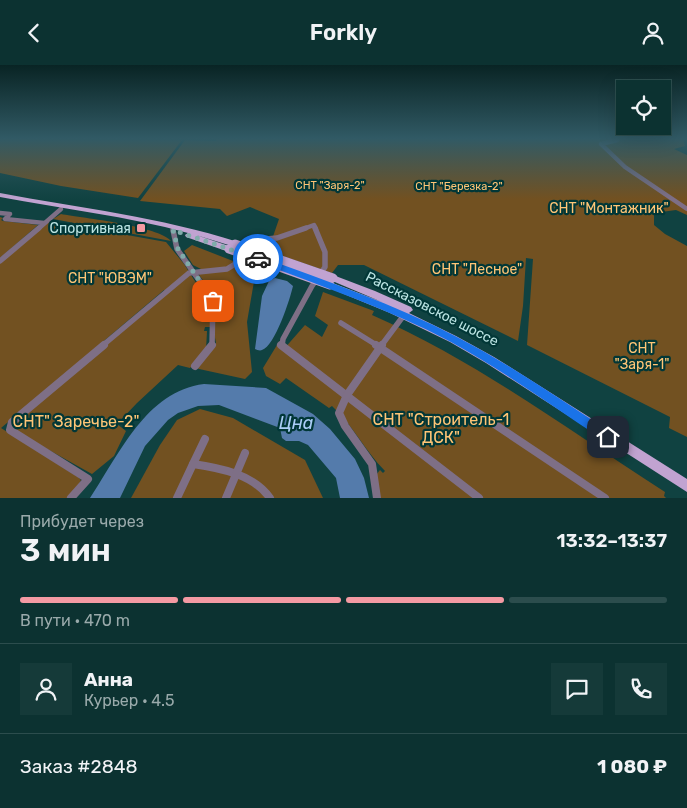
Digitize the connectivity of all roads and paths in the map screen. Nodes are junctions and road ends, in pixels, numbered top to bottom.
1 (617, 159) edge
2 (0, 197) edge
3 (61, 209) junction
4 (687, 209) edge
5 (0, 213) edge
6 (44, 223) junction
7 (173, 230) junction
8 (232, 246) junction
9 (0, 261) edge
10 (194, 273) junction
11 (332, 281) junction
12 (404, 315) junction
13 (341, 323) dead end
14 (380, 347) junction
15 (195, 366) dead end
16 (346, 396) junction
17 (205, 439) dead end
18 (245, 453) dead end
19 (194, 464) junction
20 (650, 464) junction
21 (235, 474) junction
22 (687, 486) edge
23 (71, 498) edge
24 (177, 498) edge
25 (226, 498) edge
26 (270, 498) edge
27 (377, 498) edge
28 (480, 498) edge
29 (605, 498) edge

1 - 4 street
2 - 3 main road, Рассказовское шоссе
2 - 8 main road, Рассказовское шоссе
3 - 6 street
3 - 7 main road, Рассказовское шоссе
5 - 6 street
6 - 9 street
7 - 8 main road, Рассказовское шоссе
7 - 10 street
8 - 11 main road, Рассказовское шоссе, bridge
10 - 15 street
10 - 16 street
10 - 23 street
11 - 12 main road, Рассказовское шоссе
11 - 20 main road, Рассказовское шоссе
12 - 14 street
12 - 20 main road, Рассказовское шоссе
13 - 14 street
14 - 16 street
14 - 29 street
16 - 27 street
16 - 28 street
17 - 19 street
18 - 21 street
19 - 21 street
19 - 24 street
20 - 22 main road, Рассказовское шоссе
21 - 25 street
21 - 26 street

